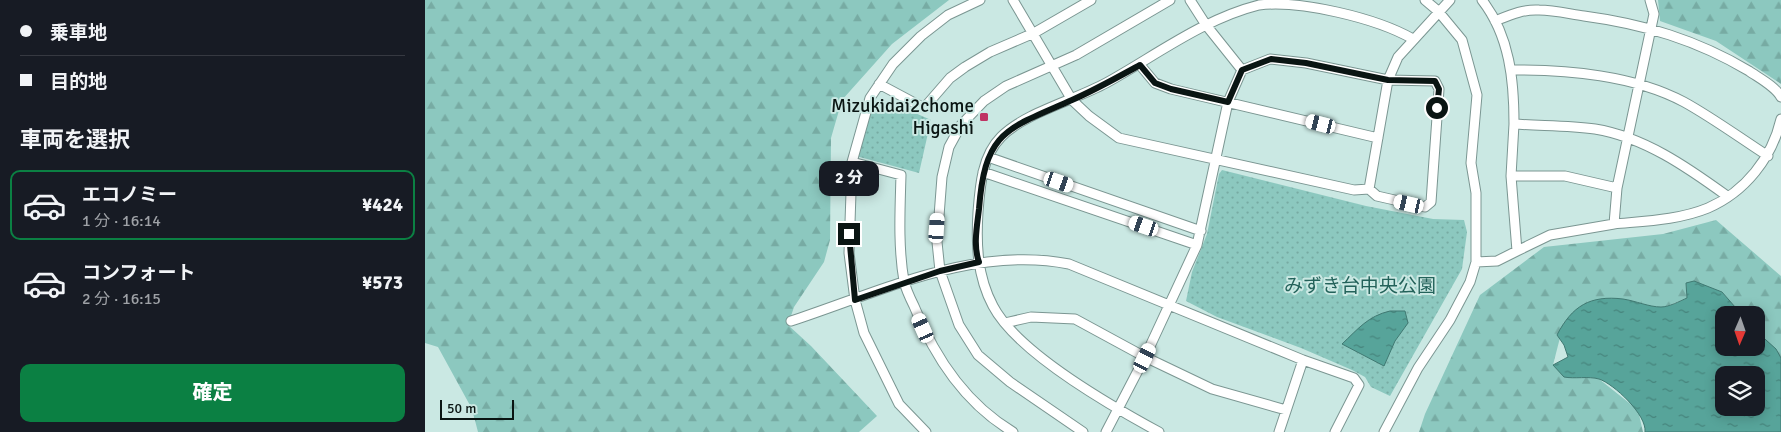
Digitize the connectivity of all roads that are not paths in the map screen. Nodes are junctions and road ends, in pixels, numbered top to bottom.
1 (979, 0) edge
2 (1013, 0) edge
3 (1091, 0) edge
4 (1170, 0) edge
5 (1190, 0) edge
6 (1425, 0) edge
7 (1450, 0) edge
8 (1482, 0) edge
9 (1650, 0) edge
10 (1438, 11) junction
11 (1495, 21) junction
12 (1206, 25) junction
13 (1651, 28) junction
14 (1034, 33) junction
15 (1413, 38) junction
16 (1140, 65) junction
17 (1052, 66) junction
18 (1242, 70) junction
19 (1512, 70) junction
20 (1388, 80) junction
21 (879, 84) junction
22 (1639, 86) junction
23 (1781, 97) edge
24 (1072, 100) junction
25 (1228, 102) junction
26 (1781, 120) edge
27 (1514, 124) junction
28 (1378, 138) junction
29 (1629, 139) junction
30 (1768, 156) junction
31 (988, 157) junction
32 (1215, 159) junction
33 (852, 162) junction
34 (983, 172) junction
35 (1511, 176) junction
36 (1617, 188) junction
37 (1369, 189) junction
38 (1727, 196) junction
39 (1614, 224) junction
40 (1201, 231) junction
41 (1197, 245) junction
42 (1517, 251) junction
43 (979, 262) junction
44 (1476, 262) junction
45 (940, 271) junction
46 (904, 282) junction
47 (855, 300) junction
48 (1171, 304) junction
49 (791, 320) dead end
50 (1005, 323) junction
51 (1145, 358) junction
52 (1303, 360) junction
53 (1118, 409) junction
54 (1286, 410) junction
55 (926, 432) edge
56 (1013, 432) edge
57 (1083, 432) edge
58 (1106, 432) edge
59 (1159, 432) edge
60 (1279, 432) edge
61 (1335, 432) edge
62 (1384, 432) edge

1 - 21 street
2 - 14 street
3 - 14 street
4 - 17 street
5 - 12 street
6 - 10 street
7 - 10 street
8 - 11 street
9 - 13 street
10 - 15 street
10 - 44 street
11 - 13 street
11 - 19 street
12 - 15 street
12 - 16 street
12 - 18 street
13 - 22 street
13 - 23 street
14 - 17 street
14 - 21 street
15 - 20 street
16 - 24 street
16 - 25 street
17 - 24 street
17 - 45 street
18 - 20 street
18 - 25 street
19 - 22 street
19 - 27 street
20 - 28 street
20 - 37 street
21 - 33 street
22 - 29 street
22 - 30 street
24 - 31 street
24 - 32 street
25 - 28 street
25 - 32 street
26 - 30 street
27 - 29 street
27 - 35 street
28 - 37 street
29 - 36 street
29 - 38 street
30 - 38 street
31 - 34 street
31 - 40 street
32 - 37 street
32 - 40 street
33 - 46 street
33 - 47 street
34 - 41 street
34 - 43 street
35 - 36 street
35 - 42 street
36 - 39 street
38 - 39 street
39 - 42 street
40 - 41 street
41 - 48 street
42 - 44 street
43 - 45 street
43 - 48 street
43 - 50 street
44 - 62 street
45 - 46 street
45 - 57 street
46 - 47 street
46 - 56 street
47 - 49 street
47 - 55 street
48 - 51 street
48 - 52 street
50 - 51 street
50 - 53 street
51 - 53 street
51 - 54 street
52 - 54 street
52 - 61 street
53 - 58 street
53 - 59 street
54 - 60 street

